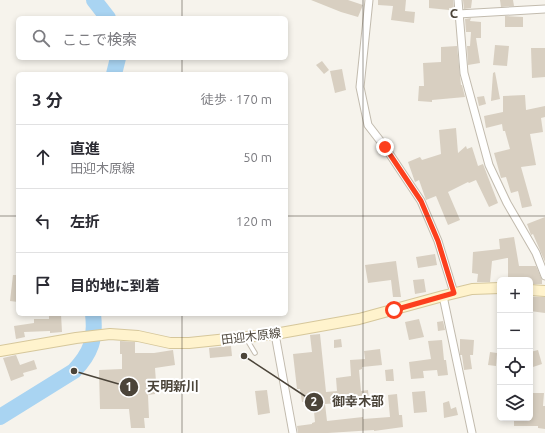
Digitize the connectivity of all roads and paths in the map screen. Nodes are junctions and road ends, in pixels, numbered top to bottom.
1 (369, 0) edge
2 (458, 0) edge
3 (545, 9) edge
4 (458, 14) junction
5 (545, 276) edge
6 (497, 288) edge
7 (533, 290) edge
8 (545, 292) edge
9 (454, 293) junction
10 (443, 296) junction
11 (275, 334) junction
12 (245, 337) junction
13 (0, 351) edge
14 (255, 354) dead end
15 (292, 433) edge
16 (472, 433) edge

1 - 9 street
2 - 4 street
3 - 4 street
4 - 5 street
6 - 9 main road, 田迎木原線
7 - 8 main road
9 - 10 main road, 田迎木原線
10 - 11 main road, 田迎木原線
10 - 16 street
11 - 12 main road, 田迎木原線
11 - 15 street
12 - 13 main road, 田迎木原線
12 - 14 lane

